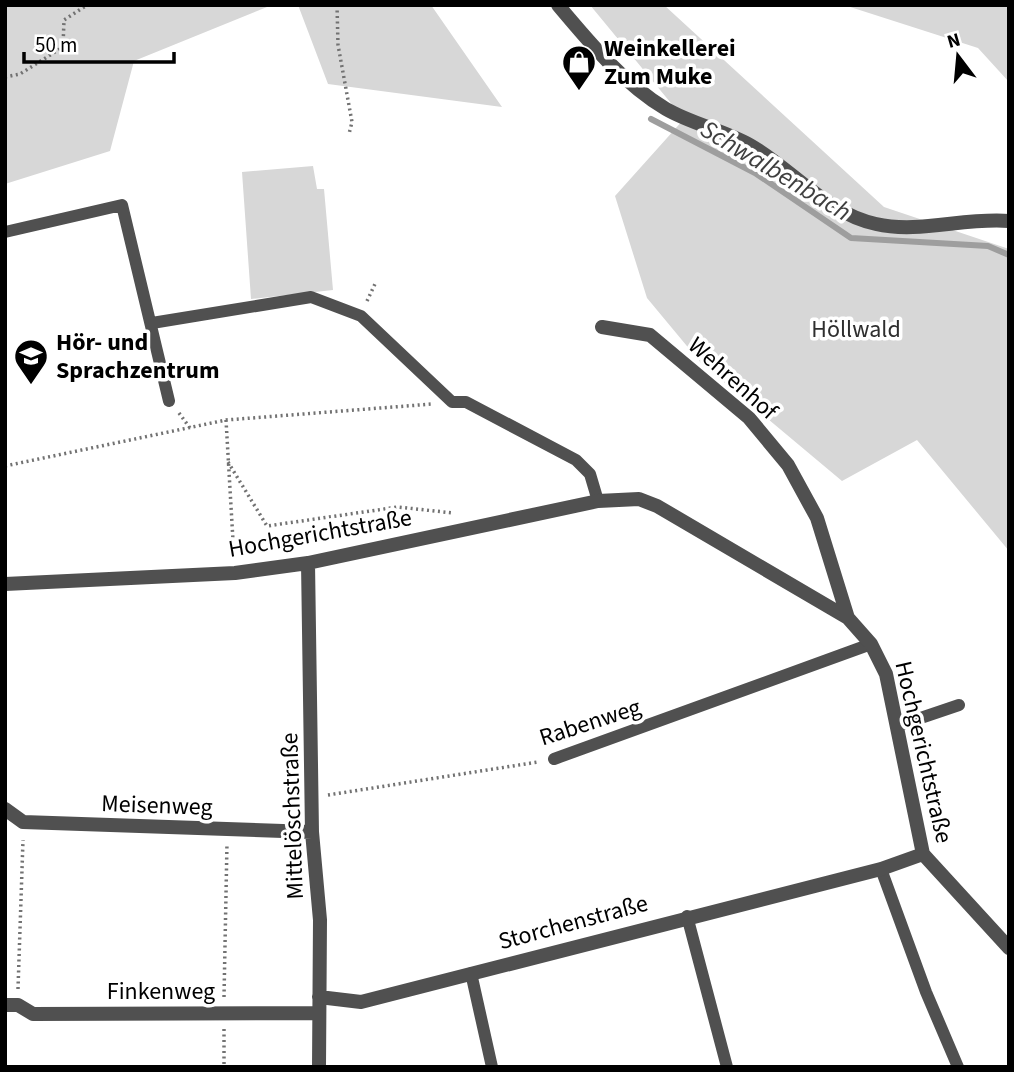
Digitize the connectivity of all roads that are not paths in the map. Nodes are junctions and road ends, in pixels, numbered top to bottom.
1 (558, 5) edge
2 (1009, 221) edge
3 (5, 232) edge
4 (152, 323) junction
5 (602, 327) dead end
6 (169, 401) dead end
7 (598, 501) junction
8 (309, 563) junction
9 (5, 584) edge
10 (848, 618) junction
11 (871, 644) junction
12 (959, 705) dead end
13 (897, 726) junction
14 (554, 759) road end
15 (5, 809) edge
16 (313, 832) junction
17 (923, 854) junction
18 (881, 869) junction
19 (687, 916) junction
20 (1009, 948) edge
21 (471, 973) junction
22 (12, 1005) edge
23 (319, 1005) junction
24 (319, 1067) edge
25 (492, 1067) edge
26 (727, 1067) edge
27 (958, 1067) edge

1 - 2 street
3 - 4 lane
4 - 6 lane
4 - 7 lane
5 - 10 street, Wehrenhof
7 - 8 street, Hochgerichtstraße
7 - 10 street, Hochgerichtstraße
8 - 9 street, Hochgerichtstraße
8 - 16 street, Mittelöschstraße
10 - 11 street, Hochgerichtstraße
11 - 13 street, Hochgerichtstraße
11 - 14 lane, Rabenweg
12 - 13 lane
13 - 17 street, Hochgerichtstraße
15 - 16 street, Meisenweg
16 - 23 street, Mittelöschstraße
17 - 18 street, Storchenstraße
17 - 20 street, Hochgerichtstraße
18 - 19 street, Storchenstraße
18 - 27 lane
19 - 21 street, Storchenstraße
19 - 26 lane, Storchenstraße
21 - 23 street, Storchenstraße
21 - 25 lane, Storchenstraße
22 - 23 street, Finkenweg
23 - 24 street, Mittelöschstraße

